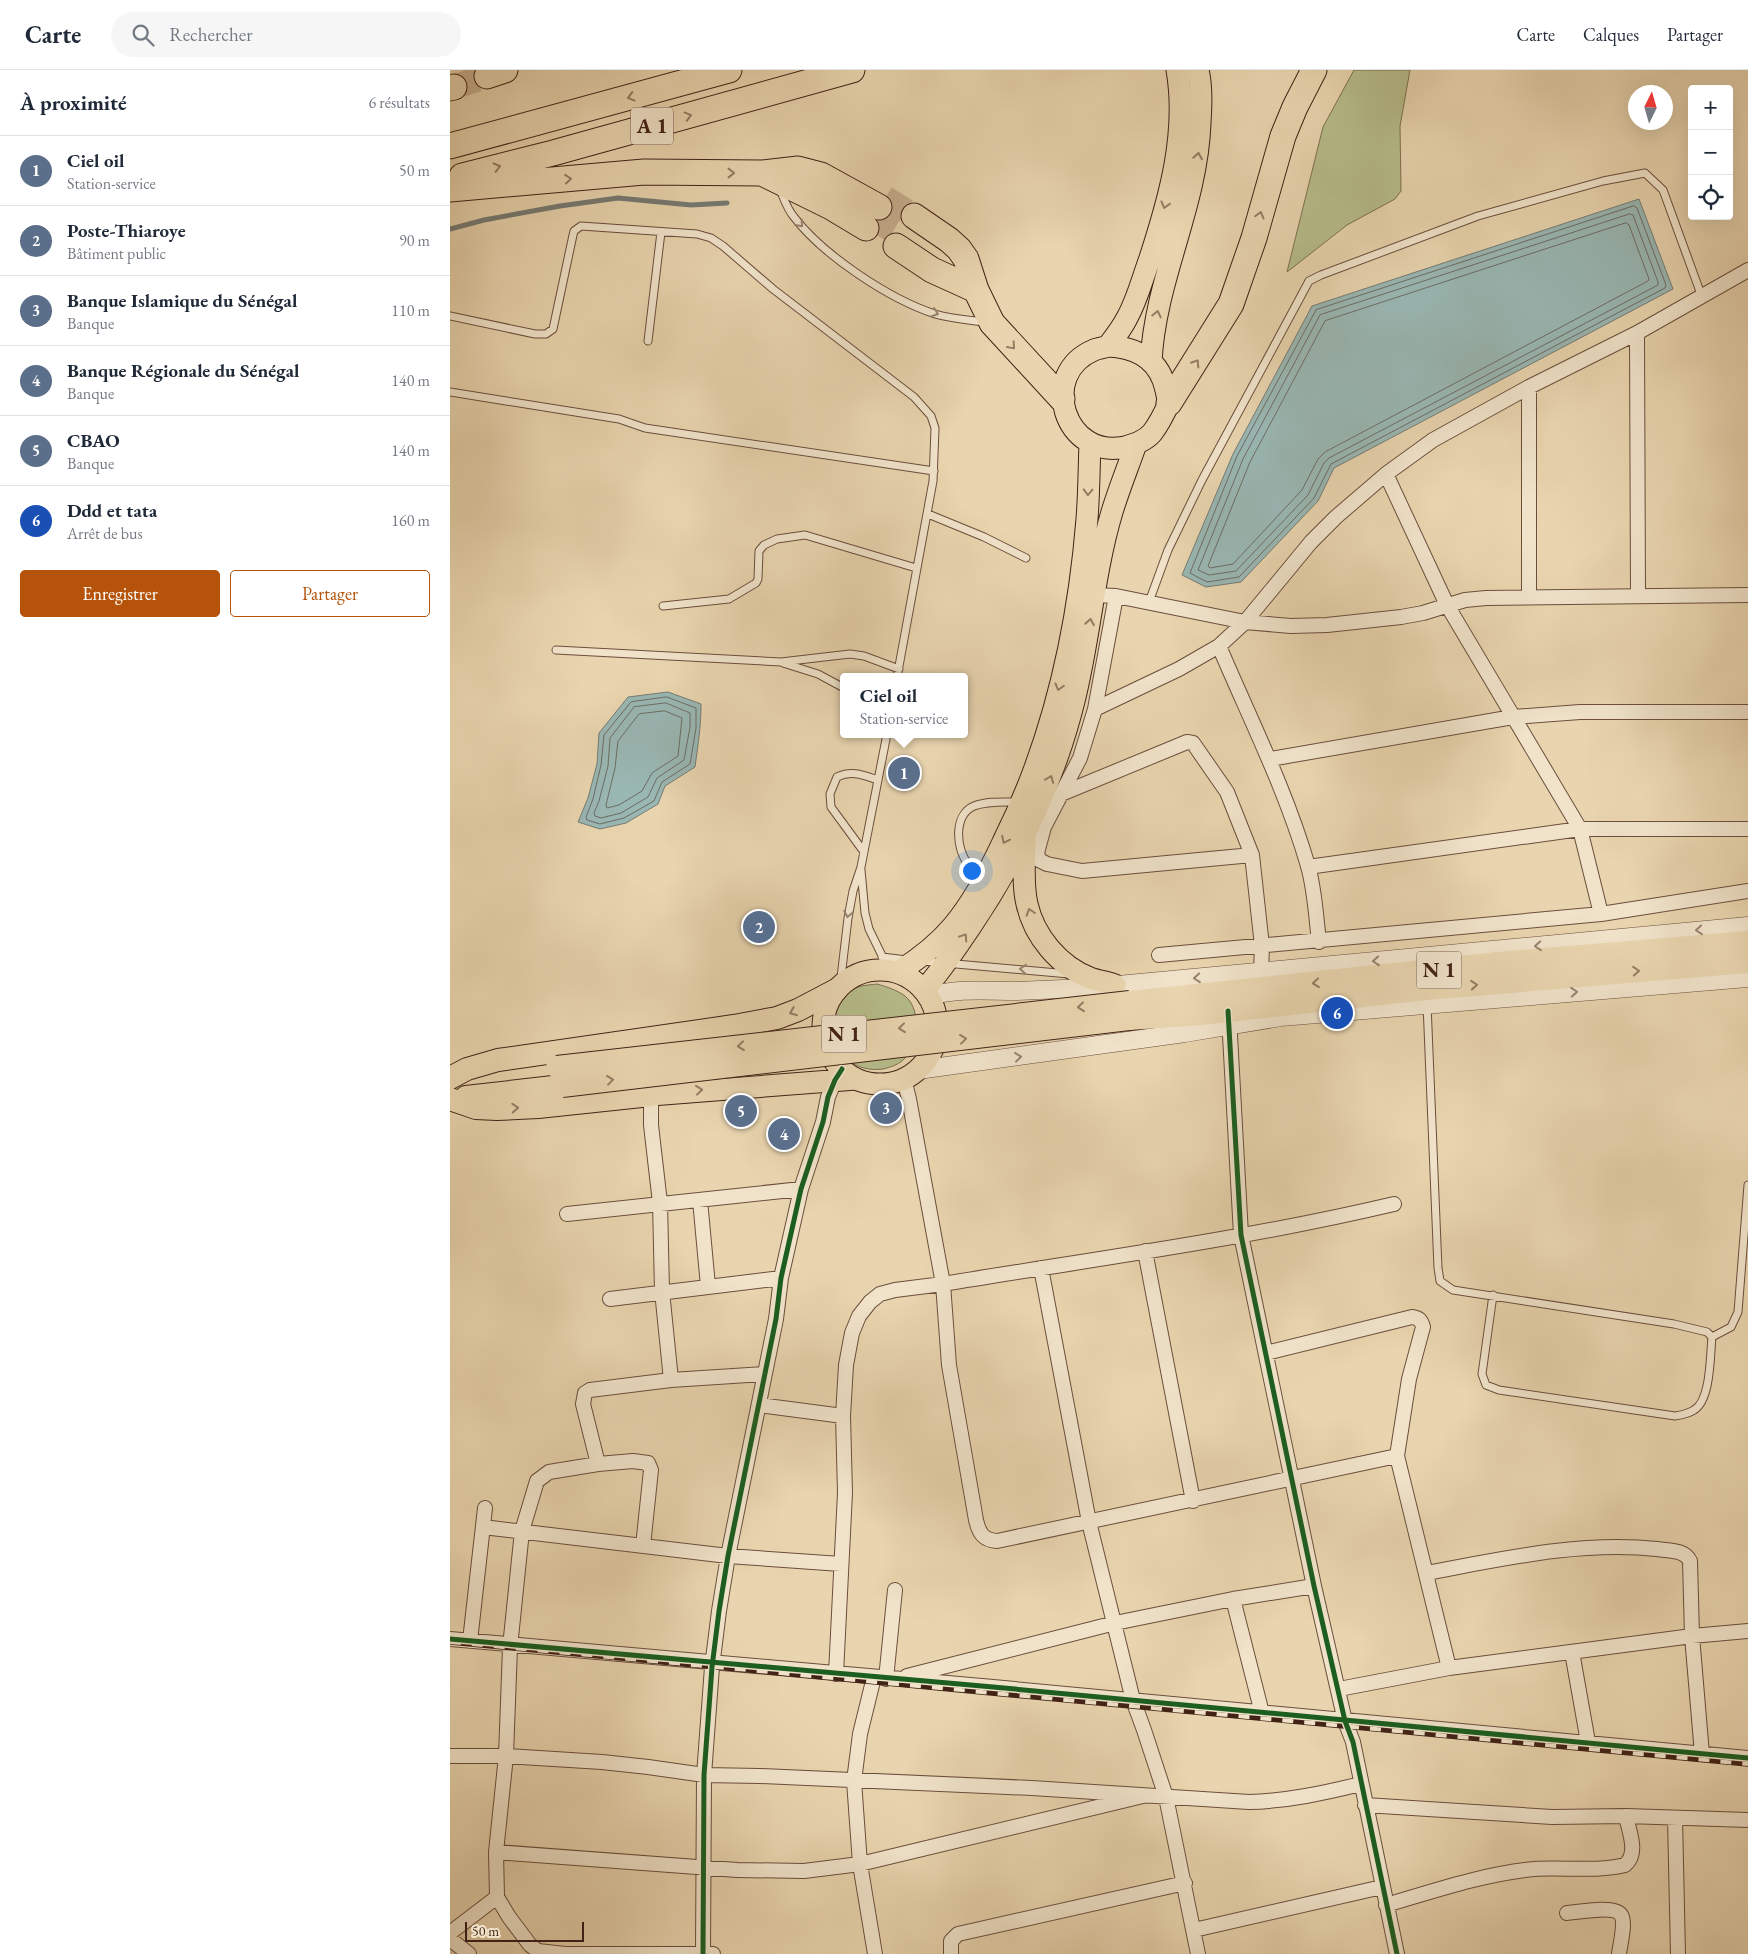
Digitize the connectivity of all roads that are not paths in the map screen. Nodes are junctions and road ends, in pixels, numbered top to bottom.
1 (729, 70) edge
2 (852, 70) edge
3 (1176, 70) edge
4 (1198, 70) edge
5 (1314, 70) edge
6 (450, 146) edge
7 (770, 178) junction
8 (450, 179) edge
9 (450, 189) edge
10 (876, 213) tunnel mouth
11 (661, 232) junction
12 (1748, 270) edge
13 (976, 290) junction
14 (1702, 297) junction
15 (450, 316) edge
16 (992, 323) junction
17 (1637, 333) junction
18 (648, 341) dead end
19 (1108, 346) junction
20 (1151, 362) junction
21 (1529, 387) junction
22 (450, 392) edge
23 (1062, 399) junction
24 (1169, 403) junction
25 (1090, 443) junction
26 (1136, 444) junction
27 (934, 471) junction
28 (1386, 474) junction
29 (928, 514) junction
30 (1026, 558) dead end
31 (916, 568) junction
32 (1095, 595) junction
33 (1748, 595) edge
34 (1116, 596) junction
35 (1638, 596) junction
36 (1529, 597) junction
37 (1148, 602) junction
38 (1447, 604) junction
39 (663, 606) dead end
40 (1246, 622) junction
41 (1219, 646) junction
42 (556, 650) dead end
43 (781, 662) junction
44 (899, 668) junction
45 (898, 673) edge
46 (840, 686) edge
47 (1095, 709) junction
48 (1748, 712) edge
49 (1512, 717) junction
50 (885, 738) edge
51 (1270, 759) junction
52 (878, 780) junction
53 (1062, 794) junction
54 (1022, 802) junction
55 (1580, 829) junction
56 (1748, 829) edge
57 (1025, 836) junction
58 (864, 852) junction
59 (1252, 855) junction
60 (861, 867) junction
61 (1308, 867) junction
62 (985, 879) junction
63 (1748, 891) edge
64 (1602, 914) junction
65 (1748, 926) edge
66 (1319, 942) junction
67 (1748, 942) edge
68 (1262, 946) junction
69 (1159, 955) dead end
70 (947, 962) junction
71 (1748, 962) edge
72 (896, 965) junction
73 (1262, 972) junction
74 (1089, 977) junction
75 (1748, 978) edge
76 (838, 988) junction
77 (927, 993) junction
78 (1426, 996) junction
79 (1226, 1001) junction
80 (1125, 1002) junction
81 (911, 1074) junction
82 (560, 1076) junction
83 (844, 1076) junction
84 (450, 1079) edge
85 (651, 1095) junction
86 (450, 1099) edge
87 (1748, 1185) edge
88 (801, 1189) junction
89 (700, 1200) junction
90 (660, 1203) junction
91 (1394, 1204) dead end
92 (567, 1214) dead end
93 (1241, 1235) junction
94 (1145, 1251) junction
95 (1041, 1268) junction
96 (781, 1278) junction
97 (943, 1284) junction
98 (708, 1286) junction
99 (662, 1291) junction
100 (1493, 1295) junction
101 (610, 1299) dead end
102 (1712, 1337) junction
103 (1266, 1353) junction
104 (765, 1374) junction
105 (671, 1380) junction
106 (759, 1405) junction
107 (843, 1416) junction
108 (1397, 1456) junction
109 (598, 1464) junction
110 (1291, 1478) junction
111 (1193, 1500) junction
112 (485, 1508) dead end
113 (1090, 1522) junction
114 (483, 1527) junction
115 (522, 1531) junction
116 (643, 1546) junction
117 (728, 1556) junction
118 (841, 1564) junction
119 (1426, 1573) junction
120 (1314, 1586) junction
121 (895, 1590) dead end
122 (1233, 1598) junction
123 (1115, 1623) junction
124 (1748, 1631) edge
125 (1692, 1636) junction
126 (450, 1639) edge
127 (470, 1641) junction
128 (510, 1645) junction
129 (1572, 1652) junction
130 (713, 1662) junction
131 (1450, 1668) junction
132 (836, 1674) junction
133 (886, 1678) junction
134 (1339, 1689) junction
135 (1133, 1700) junction
136 (1262, 1713) junction
137 (1345, 1720) junction
138 (1588, 1742) junction
139 (1702, 1754) junction
140 (450, 1756) edge
141 (506, 1756) junction
142 (1748, 1758) edge
143 (704, 1775) junction
144 (854, 1781) junction
145 (1361, 1784) junction
146 (1143, 1796) junction
147 (1166, 1798) junction
148 (1365, 1805) junction
149 (1626, 1816) junction
150 (1675, 1818) junction
151 (1748, 1820) edge
152 (496, 1852) junction
153 (860, 1864) junction
154 (705, 1868) junction
155 (1185, 1883) junction
156 (1382, 1887) junction
157 (498, 1897) junction
158 (1386, 1905) junction
159 (1567, 1913) dead end
160 (1194, 1930) junction
161 (450, 1933) edge
162 (450, 1939) edge
163 (469, 1954) edge
164 (706, 1954) edge
165 (875, 1954) edge
166 (951, 1954) edge
167 (1198, 1954) edge
168 (1397, 1954) edge
169 (1619, 1954) edge
170 (1678, 1954) edge

1 -> 6 highway, A 1
8 -> 2 highway, A 1
3 -> 19 main road
20 -> 4 main road
24 -> 5 highway
9 -> 7 highway
7 - 10 highway
7 -> 16 lane
11 - 15 lane
11 - 18 lane
11 - 27 lane
12 - 14 street
13 - 13 highway
13 - 16 highway
14 - 17 street
14 - 37 lane
16 -> 23 highway
17 - 21 street
17 - 35 street
19 - 20 main road
19 - 23 main road
20 - 24 main road
21 - 28 street
21 - 36 street
22 - 27 lane
23 - 25 main road
24 - 26 main road
25 - 26 main road
25 -> 54 main road
26 - 32 main road
27 - 29 lane
28 - 38 street
28 - 40 street
29 - 30 lane
29 - 31 lane
31 - 39 lane
31 - 44 lane
32 - 34 street
57 -> 32 main road
33 - 35 street
34 - 37 street
34 - 47 street
35 - 36 street
36 - 38 street
37 - 40 street
38 - 40 street
38 - 49 street
40 - 41 street
41 - 47 street
41 - 51 street
42 - 43 lane
43 - 44 lane
43 - 46 lane
44 - 45 lane
47 - 53 street
48 - 49 street
49 - 51 street
49 - 55 street
50 - 52 lane
51 - 61 street
52 - 58 lane
52 - 58 lane
53 - 59 street
53 - 59 street
54 -> 62 main road
54 - 62 lane
55 - 56 street
55 - 61 street
55 - 64 street
70 -> 57 main road
74 -> 57 main road
58 - 60 lane
59 - 68 street
60 - 72 lane
60 -> 76 lane
61 - 66 street
62 - 72 main road
63 - 64 street
64 - 66 street
65 -> 73 street
66 - 68 street
67 -> 79 highway, N 1
68 - 69 street
68 - 73 street
70 - 72 lane
74 -> 70 lane
70 - 77 main road
78 -> 71 highway, N 1
72 - 76 main road
72 - 77 main road
73 - 79 street
74 - 80 main road
78 -> 75 street
76 - 83 main road
76 -> 84 highway
77 - 80 street
77 - 81 main road
78 - 79 highway, N 1
78 - 100 lane
79 - 80 highway, N 1
81 -> 79 street
79 - 93 street
80 - 82 highway, N 1, bridge
81 - 83 main road
81 - 97 street
82 - 84 highway, N 1
82 - 86 highway, N 1
85 -> 83 main road
83 - 88 street
86 -> 85 highway
85 - 90 street
87 - 102 lane
88 - 89 street
88 - 96 street
89 - 90 street
89 - 98 street
90 - 92 street
90 - 99 street
91 - 93 street
93 - 94 street
93 - 103 street
94 - 95 street
94 - 111 street
95 - 97 street
95 - 113 street
96 - 98 street
96 - 104 street
97 - 107 street
97 - 113 street
98 - 99 street
99 - 101 street
99 - 105 street
100 - 102 lane
100 - 102 lane
103 - 108 street
103 - 110 street
104 - 105 street
104 - 106 street
105 - 109 street
106 - 107 street
106 - 117 street
107 - 118 street
108 - 110 street
108 - 119 street
109 - 115 street
109 - 116 street
110 - 111 street
110 - 120 street
111 - 113 street
112 - 114 street
113 - 123 street
114 - 115 street
114 - 127 street
115 - 116 street
115 - 128 street
116 - 117 street
117 - 118 street
117 - 130 street
118 - 132 street
119 - 125 street
119 - 131 street
120 - 122 street
120 - 134 street
121 - 133 street
122 - 123 street
122 - 136 street
123 - 133 street
123 - 135 street
124 - 125 street
125 - 129 street
125 - 139 street
126 - 127 street
127 - 128 street
128 - 130 street
128 - 141 street
129 - 131 street
129 - 138 street
130 - 132 street
130 - 143 street
131 - 134 street
132 - 133 street
133 - 135 street
133 - 144 street
134 - 137 street
135 - 136 street
135 - 147 street
136 - 137 street
137 - 138 street
137 - 145 street
138 - 139 street
139 - 142 street
140 - 141 street
141 - 143 street
141 - 152 street
143 - 144 street
143 - 154 street
144 - 146 street
144 - 153 street
145 - 147 street
145 - 148 street
146 - 147 street
146 - 153 street
147 - 155 street
148 - 149 street
148 - 156 street
149 - 150 street
149 - 158 street
150 - 151 street
150 - 170 street
152 - 154 street
152 - 157 street
153 - 154 street
153 - 165 street
154 - 164 street
155 - 160 street
155 - 166 street
156 - 158 street
156 - 160 street
157 - 161 street
157 - 164 street
158 - 168 street
159 - 169 street
160 - 167 street
162 - 163 street

